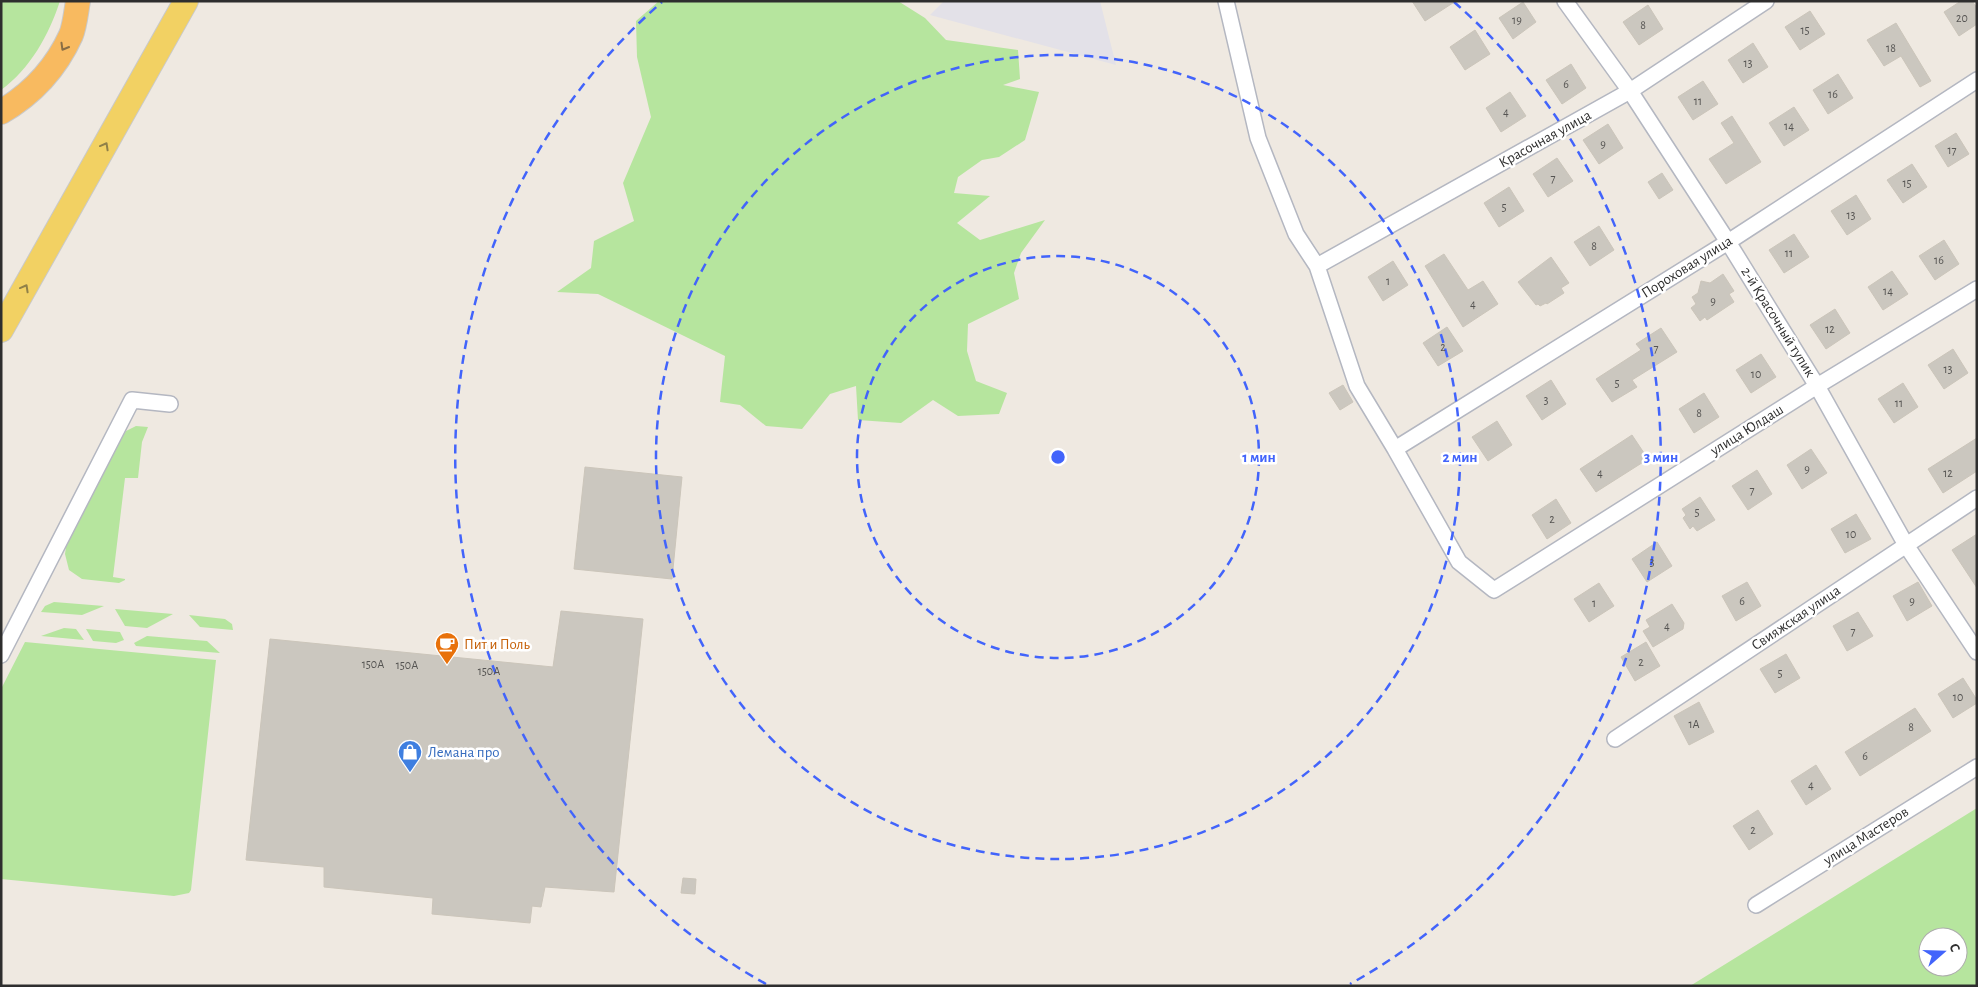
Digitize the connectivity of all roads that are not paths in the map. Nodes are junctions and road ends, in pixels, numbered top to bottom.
1 (78, 1) edge
2 (186, 1) edge
3 (1226, 1) edge
4 (1565, 1) edge
5 (1766, 1) edge
6 (1977, 80) edge
7 (1630, 91) junction
8 (1, 112) edge
9 (1728, 242) junction
10 (1317, 266) junction
11 (1977, 289) edge
12 (1, 330) edge
13 (1817, 386) junction
14 (170, 404) dead end
15 (1395, 449) junction
16 (1977, 498) edge
17 (1906, 545) junction
18 (1977, 652) edge
19 (1, 655) edge
20 (1615, 739) dead end
21 (1977, 767) edge
22 (1756, 905) dead end

1 -> 8 highway
12 -> 2 main road
3 - 10 street
4 - 7 street, 2-й Красочный тупик
5 - 7 street, Красочная улица
6 - 9 street, Пороховая улица
7 - 9 street, 2-й Красочный тупик
7 - 10 street, Красочная улица
9 - 13 street, 2-й Красочный тупик
9 - 15 street, Пороховая улица
10 - 15 street
11 - 13 street, улица Юлдаш
13 - 15 street, улица Юлдаш
13 - 17 street, 2-й Красочный тупик
14 - 19 street
16 - 17 street, Свияжская улица
17 - 18 street, 2-й Красочный тупик
17 - 20 street, Свияжская улица
21 - 22 street, улица Мастеров

